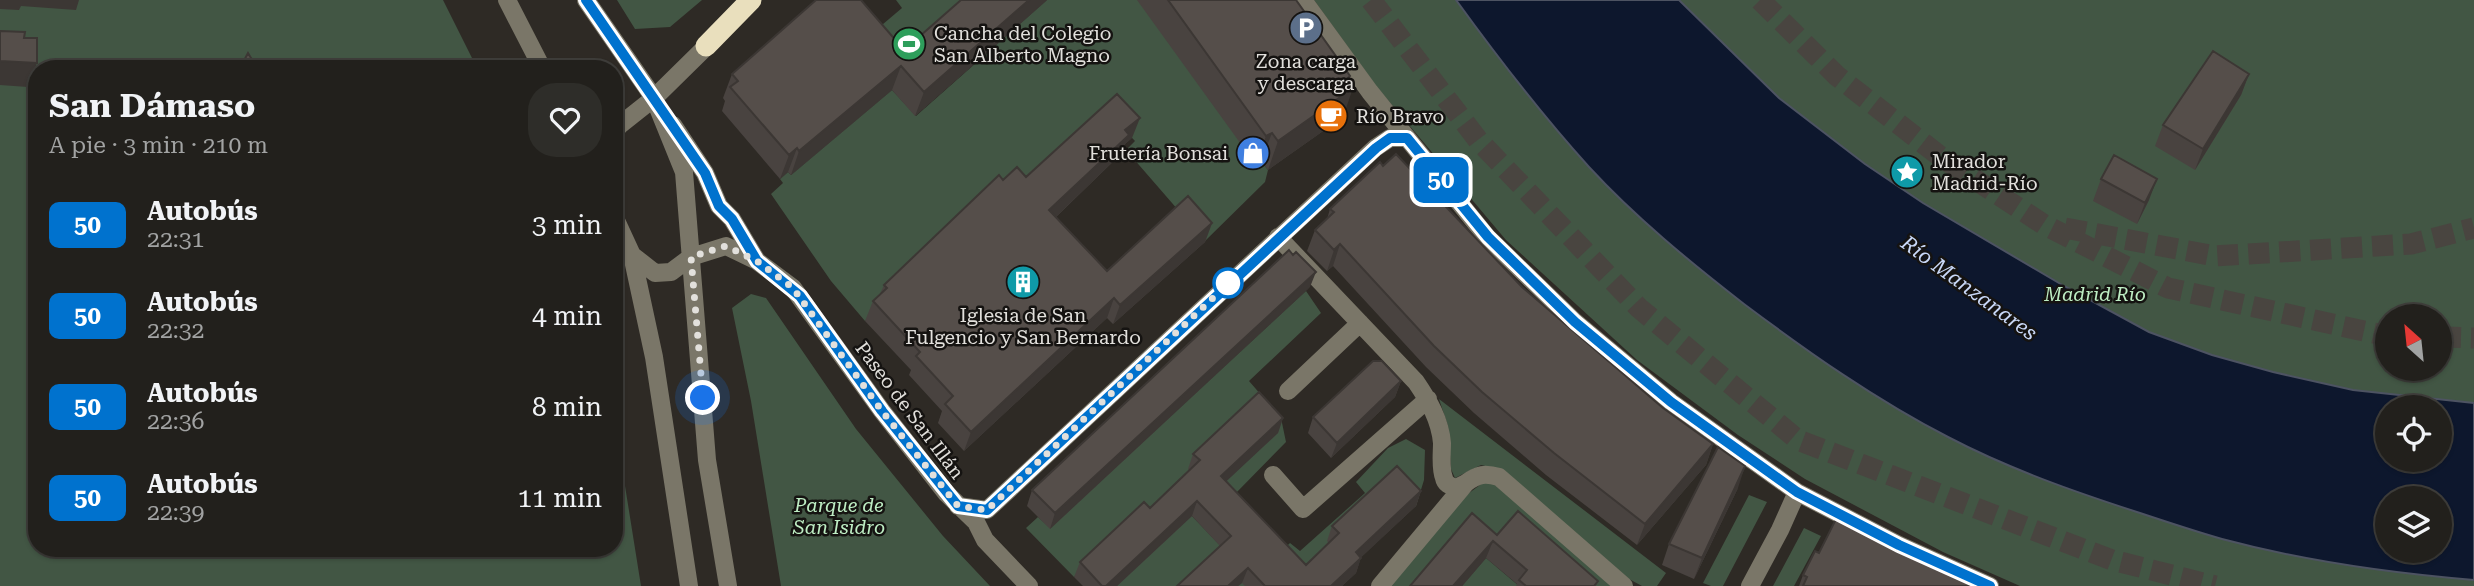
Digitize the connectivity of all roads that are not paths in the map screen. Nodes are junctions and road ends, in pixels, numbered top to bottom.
1 (508, 0) edge
2 (586, 0) edge
3 (751, 0) edge
4 (759, 0) edge
5 (1303, 0) edge
6 (706, 46) junction
7 (538, 60) edge
8 (654, 98) junction
9 (623, 123) edge
10 (1407, 138) junction
11 (623, 236) edge
12 (1278, 237) junction
13 (632, 255) junction
14 (691, 257) junction
15 (757, 261) junction
16 (1360, 323) junction
17 (1288, 391) dead end
18 (1428, 399) junction
19 (1273, 475) dead end
20 (1466, 483) junction
21 (1797, 492) junction
22 (958, 506) junction
23 (987, 510) junction
24 (985, 540) junction
25 (689, 586) edge
26 (728, 586) edge
27 (1029, 586) edge
28 (1380, 586) edge
29 (1624, 586) edge
30 (1750, 586) edge
31 (1990, 586) edge

1 - 7 street
2 - 8 street
3 - 6 highway
4 - 6 street
5 - 10 street
6 - 8 street
8 - 9 street
8 - 14 street
8 - 15 street, Paseo de San Illán
10 - 12 street
10 - 21 street
11 - 13 street
12 - 16 street
12 - 23 street
13 - 14 street, Paseo de San Illán
13 - 25 street
14 - 15 street, Paseo de San Illán
14 - 26 street
15 - 22 street, Paseo de San Illán
16 - 17 street
16 - 18 street
18 - 19 street
18 - 20 street
20 - 28 street
20 - 29 street
21 - 30 street
21 - 31 street
22 - 23 street
22 - 24 street, Paseo de San Illán
23 - 24 street
24 - 27 street, Paseo de San Illán

